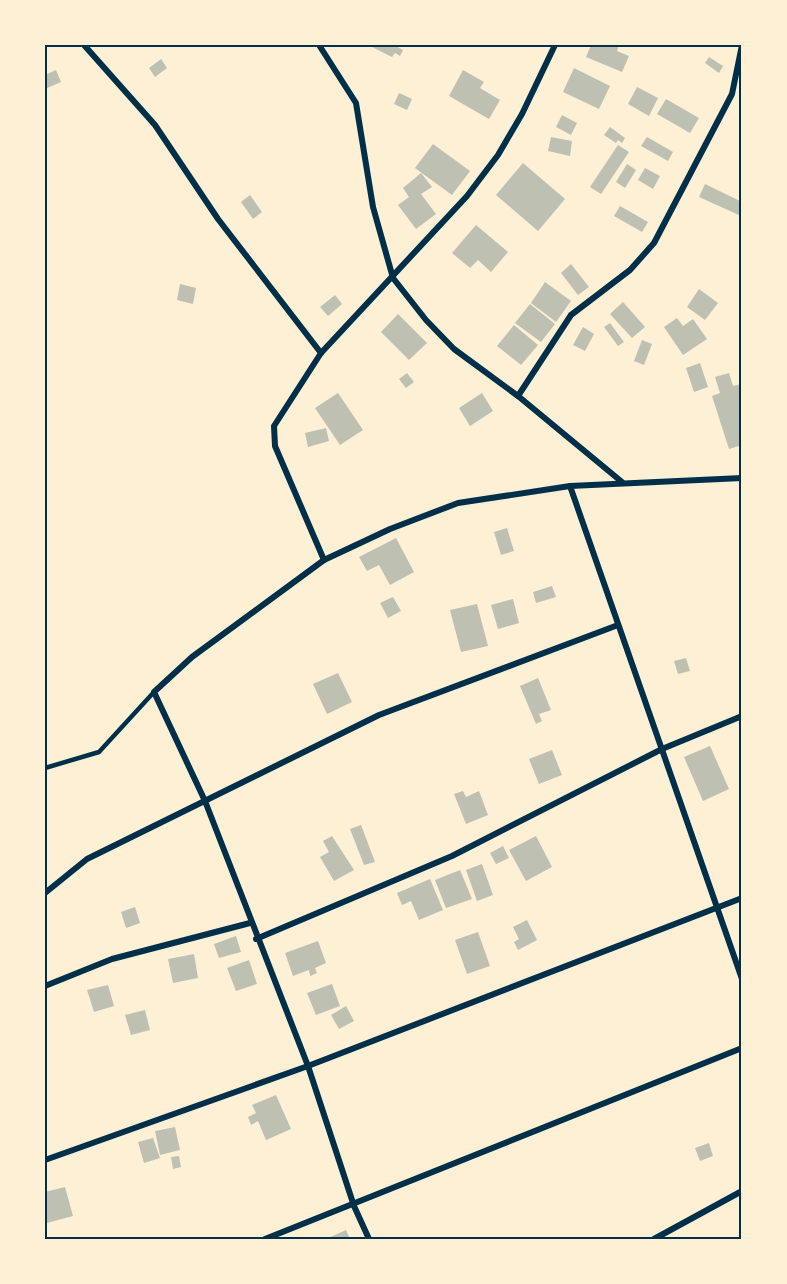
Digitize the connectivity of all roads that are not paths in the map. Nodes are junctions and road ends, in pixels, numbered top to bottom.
1 (84, 45) edge
2 (320, 45) edge
3 (555, 45) edge
4 (742, 45) edge
5 (393, 278) junction
6 (321, 353) junction
7 (518, 396) junction
8 (742, 478) edge
9 (622, 482) junction
10 (570, 486) junction
11 (324, 560) junction
12 (618, 625) junction
13 (154, 692) junction
14 (742, 716) edge
15 (662, 749) junction
16 (45, 768) edge
17 (205, 801) junction
18 (45, 893) edge
19 (742, 898) edge
20 (717, 908) junction
21 (250, 922) junction
22 (256, 939) junction
23 (742, 979) edge
24 (45, 986) edge
25 (742, 1048) edge
26 (308, 1066) junction
27 (45, 1160) edge
28 (742, 1191) edge
29 (354, 1206) junction
30 (264, 1239) edge
31 (369, 1239) edge
32 (654, 1239) edge

1 - 6 street
2 - 5 street
3 - 5 street
4 - 7 street
5 - 6 street
5 - 7 street
6 - 11 street
7 - 9 street
8 - 9 street
9 - 10 street
10 - 11 street
10 - 12 street
11 - 13 street
12 - 15 street
12 - 17 street
13 - 16 lane
13 - 17 street
14 - 15 street
15 - 20 street
15 - 22 street
17 - 18 street
17 - 21 street
19 - 20 street
20 - 23 street
20 - 26 street
21 - 22 street
21 - 24 street
22 - 26 street
25 - 29 street
26 - 27 street
26 - 29 street
28 - 32 street
29 - 30 street
29 - 31 street

